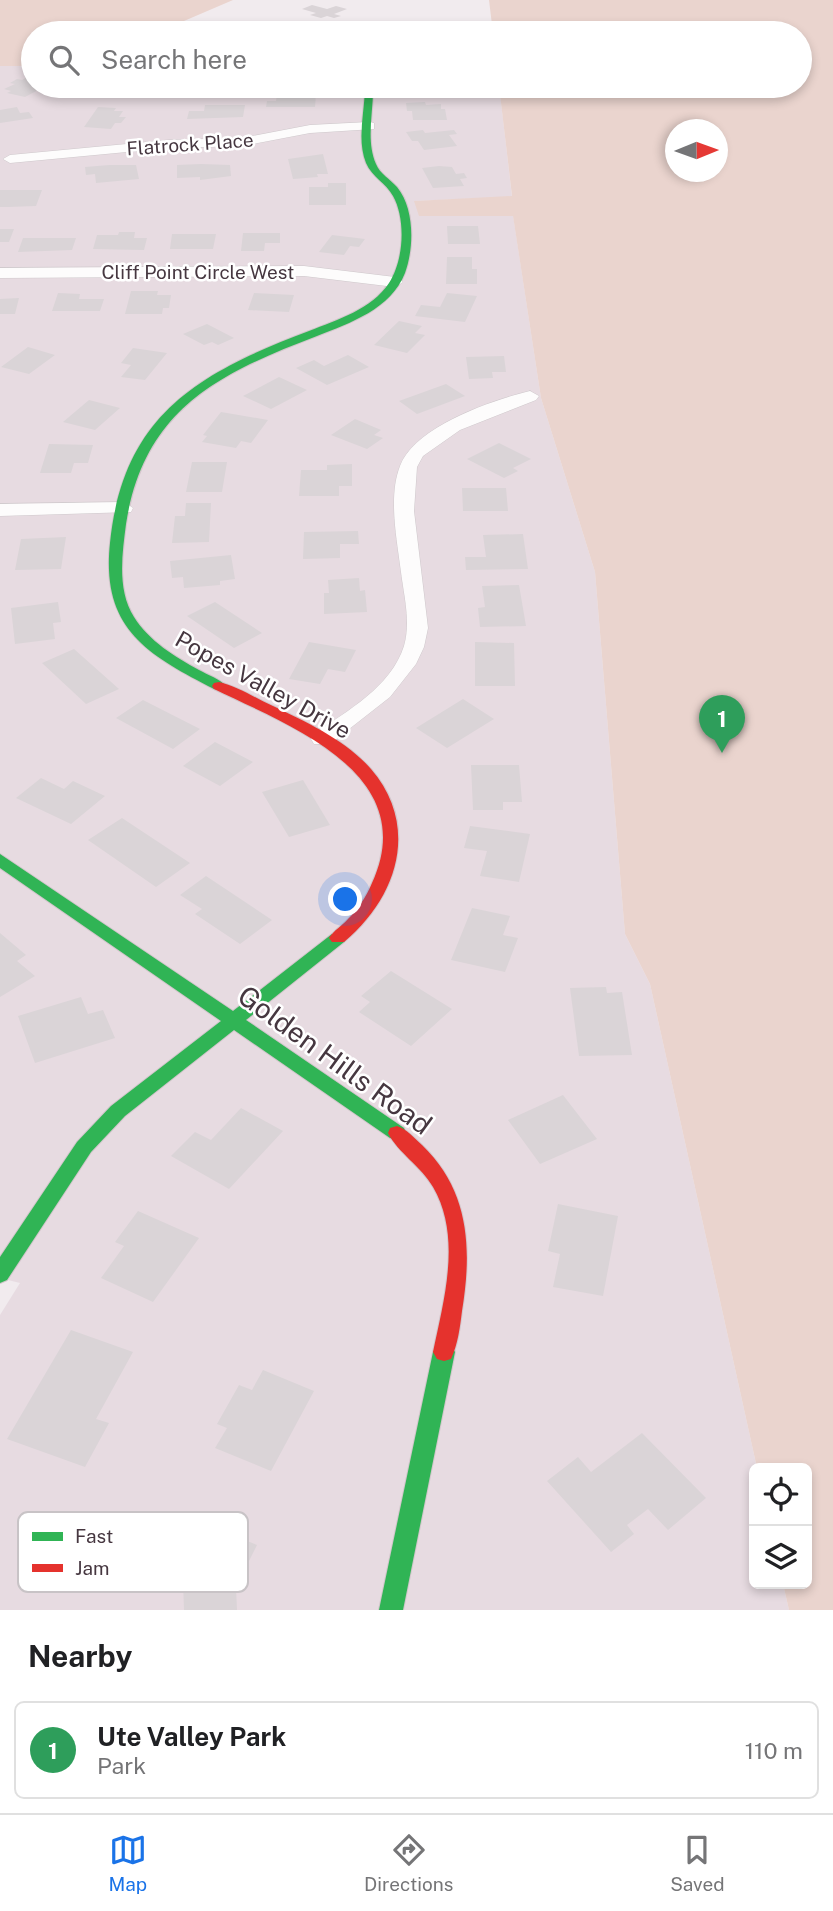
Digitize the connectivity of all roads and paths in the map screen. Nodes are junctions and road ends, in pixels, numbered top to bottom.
1 (369, 98) edge
2 (369, 126) junction
3 (10, 159) dead end
4 (0, 273) edge
5 (395, 282) junction
6 (530, 396) dead end
7 (124, 508) junction
8 (0, 510) edge
9 (321, 739) junction
10 (0, 860) edge
11 (235, 1019) junction
12 (0, 1274) edge
13 (391, 1610) edge

1 - 2 street
2 - 3 street, Flatrock Place
2 - 5 street
4 - 5 street, Cliff Point Circle West
5 - 7 street, Popes Valley Drive
6 - 9 street
7 - 8 street
7 - 9 street, Popes Valley Drive
9 - 11 street, Popes Valley Drive
10 - 11 street, Golden Hills Road
11 - 12 street, Popes Valley Drive
11 - 13 street, Golden Hills Road

